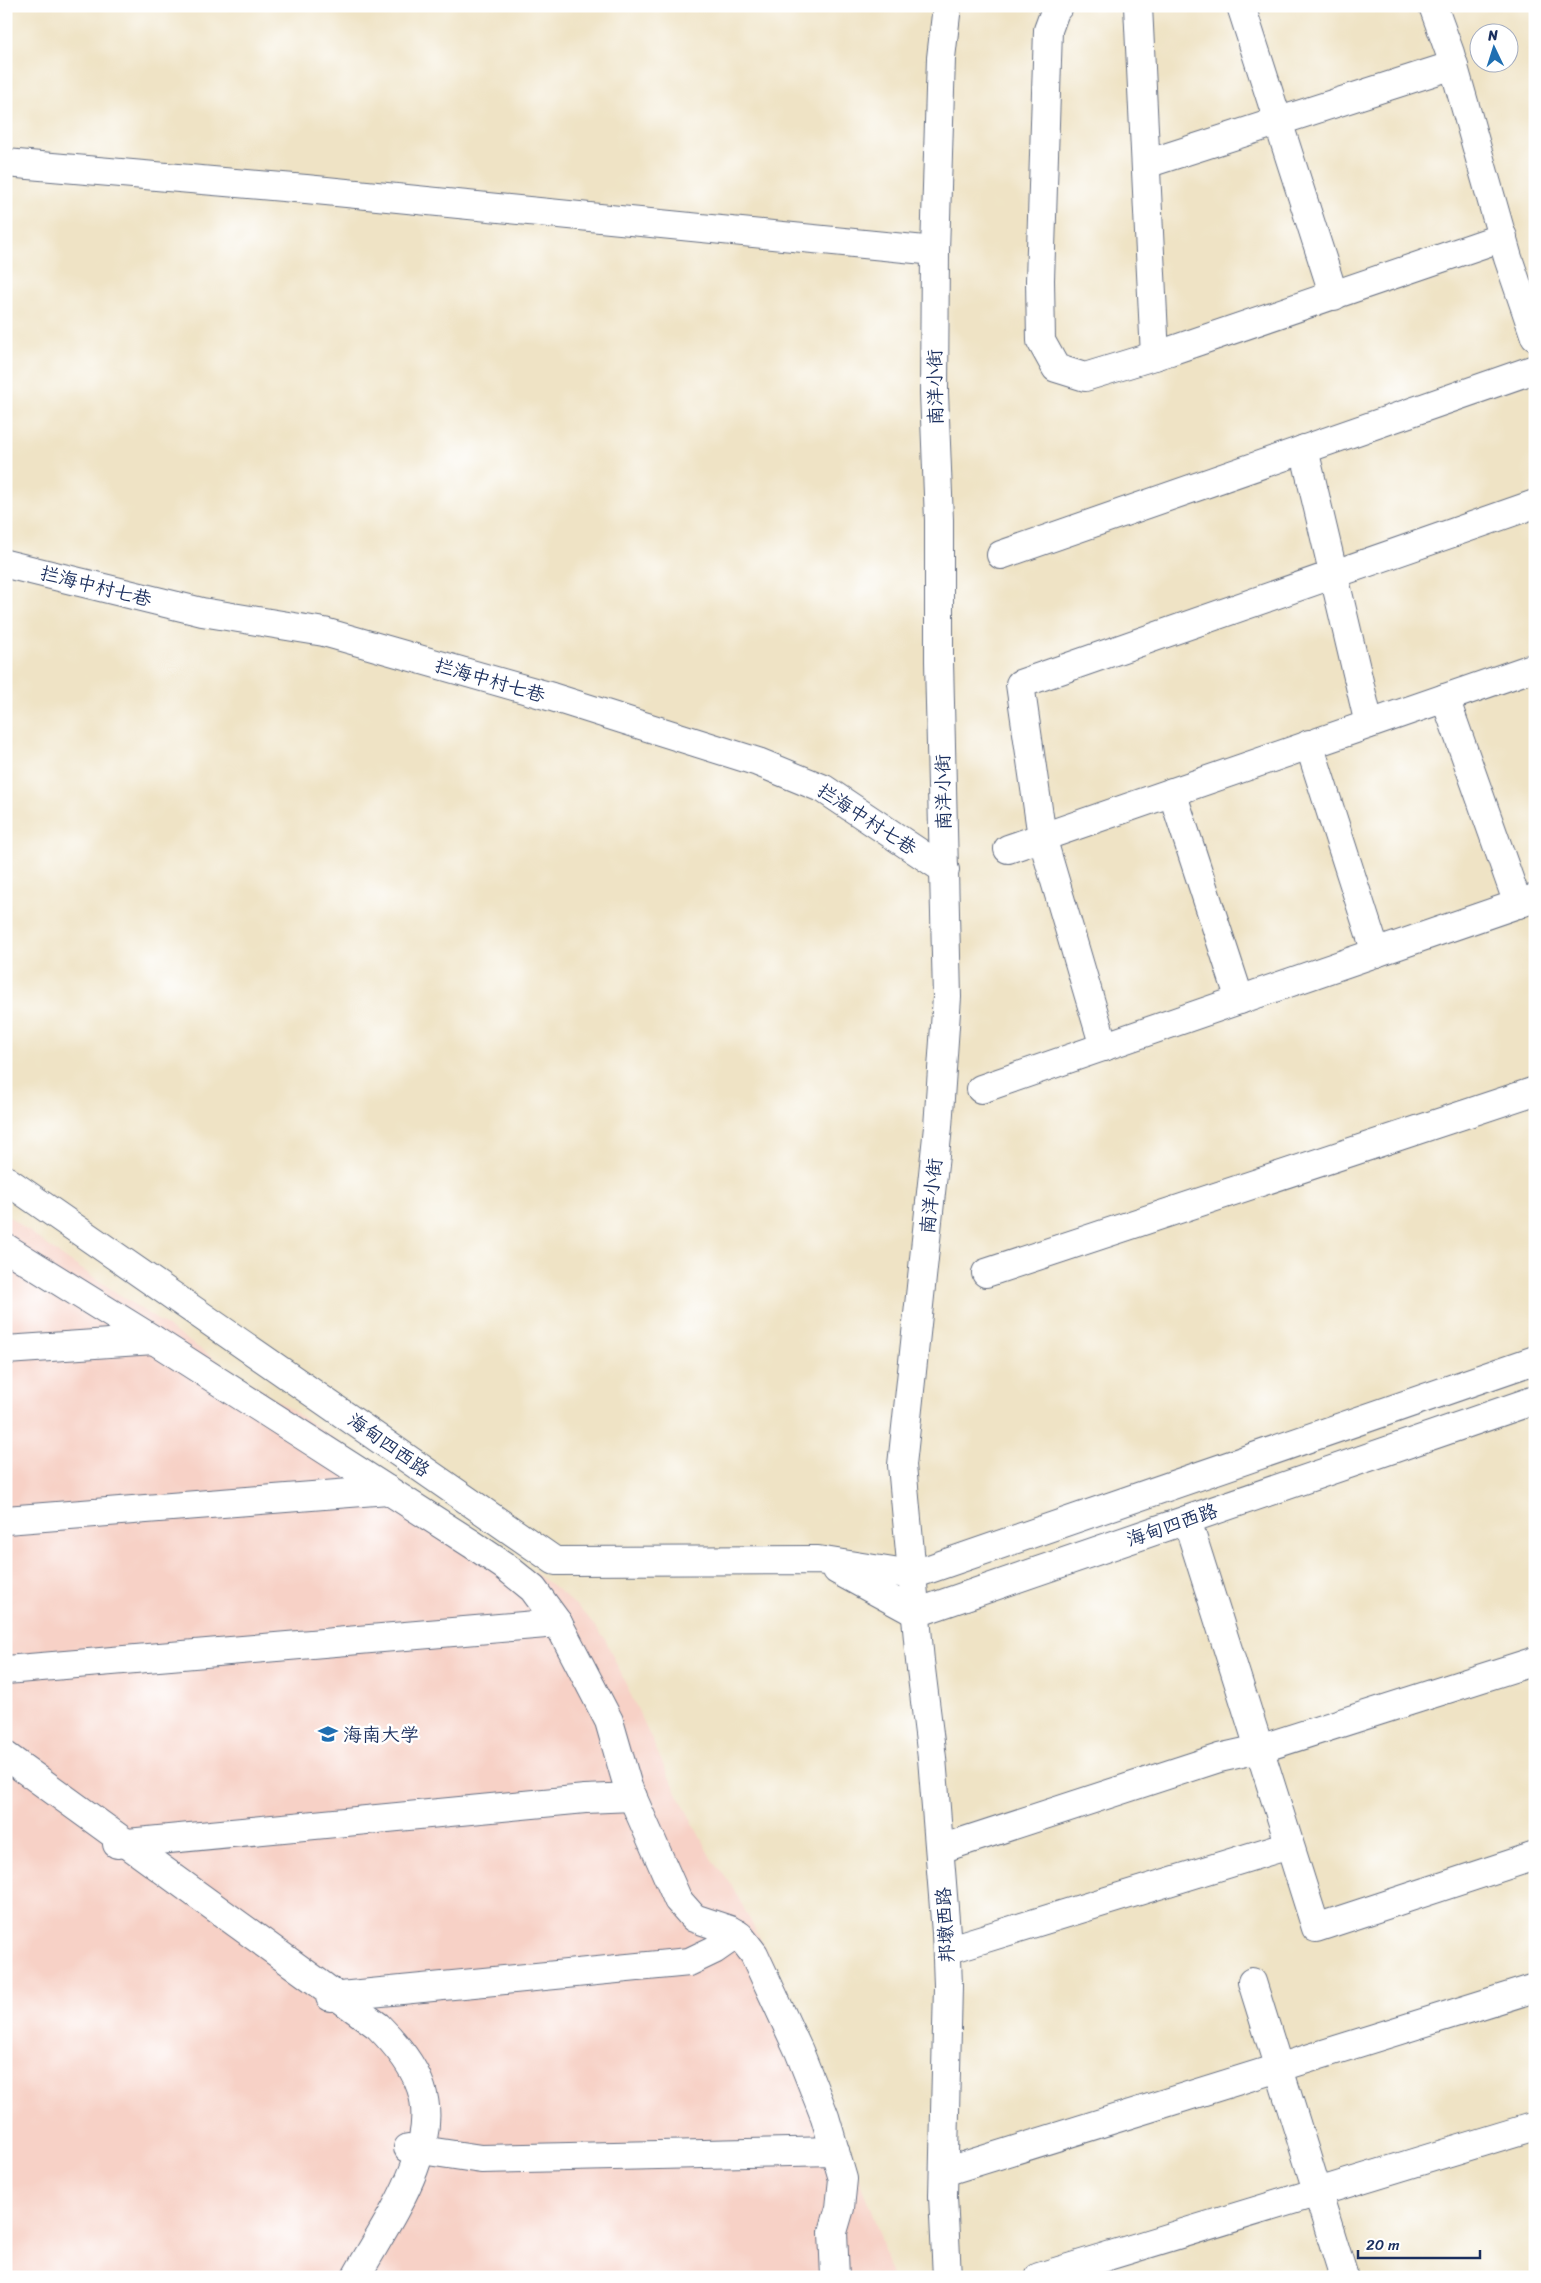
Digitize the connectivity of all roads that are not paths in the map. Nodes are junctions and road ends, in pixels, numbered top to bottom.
1 (946, 6) edge
2 (1058, 6) edge
3 (1138, 6) edge
4 (1241, 6) edge
5 (1433, 6) edge
6 (1454, 65) junction
7 (1278, 122) junction
8 (6, 163) edge
9 (1146, 164) junction
10 (1503, 237) junction
11 (935, 251) junction
12 (1334, 296) junction
13 (1535, 337) edge
14 (1155, 356) junction
15 (1535, 369) edge
16 (1304, 449) junction
17 (1535, 504) edge
18 (1001, 555) dead end
19 (6, 564) edge
20 (1334, 574) junction
21 (1535, 667) edge
22 (1445, 698) junction
23 (1369, 724) junction
24 (1309, 744) junction
25 (1172, 792) junction
26 (1042, 837) junction
27 (1008, 849) dead end
28 (945, 870) junction
29 (1526, 901) edge
30 (1376, 953) junction
31 (1240, 1000) junction
32 (1104, 1047) junction
33 (981, 1089) dead end
34 (1535, 1091) edge
35 (6, 1180) edge
36 (6, 1248) edge
37 (986, 1273) dead end
38 (154, 1340) junction
39 (6, 1350) edge
40 (1535, 1360) edge
41 (1535, 1401) edge
42 (388, 1490) junction
43 (6, 1520) edge
44 (1187, 1520) junction
45 (818, 1560) junction
46 (912, 1575) junction
47 (916, 1613) junction
48 (558, 1623) junction
49 (1535, 1661) edge
50 (6, 1670) edge
51 (1259, 1749) junction
52 (6, 1756) edge
53 (6, 1770) edge
54 (633, 1797) junction
55 (117, 1844) junction
56 (1289, 1845) junction
57 (940, 1849) junction
58 (1535, 1856) edge
59 (737, 1934) junction
60 (947, 1950) junction
61 (1252, 1982) dead end
62 (1535, 1988) edge
63 (329, 1997) junction
64 (1279, 2068) junction
65 (1535, 2126) edge
66 (415, 2149) junction
67 (835, 2151) junction
68 (944, 2172) junction
69 (1318, 2192) junction
70 (340, 2277) edge
71 (356, 2277) edge
72 (835, 2277) edge
73 (948, 2277) edge
74 (1039, 2277) edge
75 (1344, 2277) edge

1 - 11 street, 南洋小街
2 - 14 street
3 - 9 street
4 - 7 street
5 - 6 street
6 - 7 street
6 - 10 street
7 - 9 street
7 - 12 street
8 - 11 street
9 - 14 street
10 - 12 street
10 - 13 street
11 - 28 street, 南洋小街
12 - 14 street
15 - 16 street
16 - 18 street
16 - 20 street
17 - 20 street
19 - 28 street, 拦海中村七巷
20 - 23 street
20 - 26 street
21 - 22 street
22 - 23 street
22 - 29 street
23 - 24 street
24 - 25 street
24 - 30 street
25 - 26 street
25 - 31 street
26 - 27 street
26 - 32 street
28 - 46 street, 南洋小街
29 - 30 street
30 - 31 street
31 - 32 street
32 - 33 street
34 - 37 street
35 - 45 street, 海甸四西路
36 - 38 street
38 - 39 street
38 - 42 street
40 - 46 street, 海甸四西路
41 - 44 street, 海甸四西路
42 - 43 street
42 - 48 street
44 - 47 street, 海甸四西路
44 - 51 street
45 - 46 street, 海甸四西路
45 - 47 street, 海甸四西路
46 - 47 street, 邦墩西路
47 - 57 street, 邦墩西路
48 - 50 street
48 - 54 street
49 - 51 street
51 - 56 street
51 - 57 street
52 - 55 street
53 - 55 street
54 - 55 street
54 - 59 street
55 - 63 street
56 - 58 street
56 - 60 street
57 - 60 street, 邦墩西路
59 - 63 street
59 - 67 street
60 - 68 street, 邦墩西路
61 - 64 street
62 - 64 street
63 - 66 street
64 - 68 street
64 - 69 street
65 - 69 street
66 - 67 street
66 - 70 street
66 - 71 street
67 - 72 street
68 - 73 street, 邦墩西路
69 - 74 street
69 - 75 street

